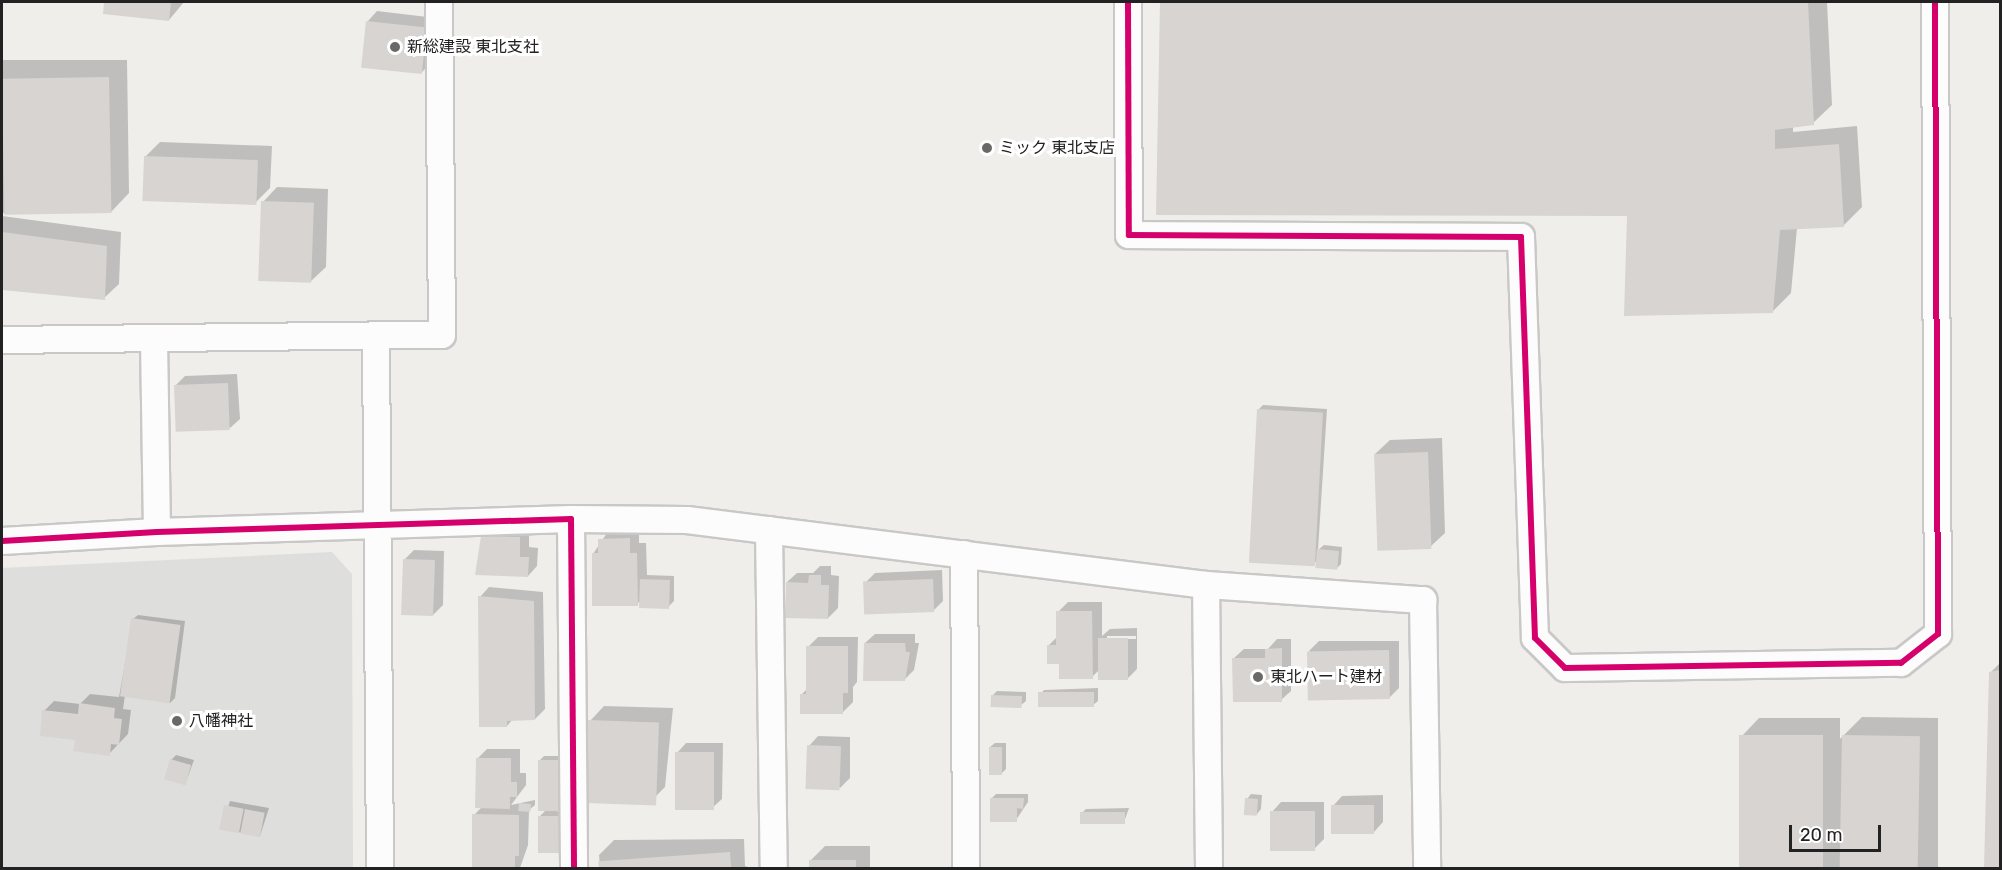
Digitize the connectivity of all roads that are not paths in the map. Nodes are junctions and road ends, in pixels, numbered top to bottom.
1 (439, 2) edge
2 (1128, 2) edge
3 (1935, 2) edge
4 (376, 336) junction
5 (154, 339) junction
6 (2, 340) edge
7 (571, 519) junction
8 (379, 524) junction
9 (769, 531) junction
10 (157, 532) junction
11 (2, 542) edge
12 (964, 554) junction
13 (1206, 585) junction
14 (380, 868) edge
15 (574, 868) edge
16 (774, 868) edge
17 (966, 868) edge
18 (1209, 868) edge
19 (1427, 868) edge

1 - 4 street
2 - 3 street
4 - 5 street
4 - 8 street
5 - 6 street
5 - 10 street
7 - 8 street
7 - 9 street
7 - 15 street
8 - 10 street
8 - 14 street
9 - 12 street
9 - 16 street
10 - 11 street
12 - 13 street
12 - 17 street
13 - 18 street
13 - 19 street

